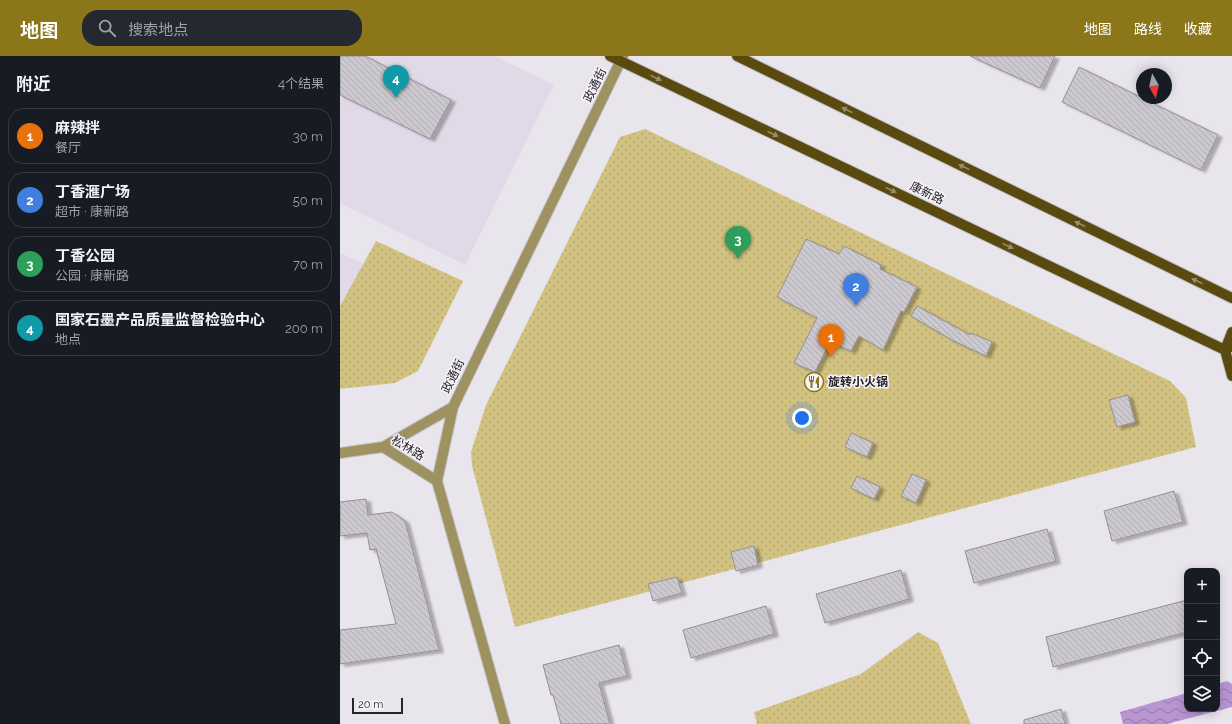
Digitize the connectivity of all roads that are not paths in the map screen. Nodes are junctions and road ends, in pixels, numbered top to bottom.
1 (610, 56) edge
2 (737, 56) edge
3 (622, 59) edge
4 (1232, 298) edge
5 (1232, 332) edge
6 (1228, 348) edge
7 (1232, 376) edge
8 (453, 407) junction
9 (383, 447) junction
10 (340, 453) edge
11 (437, 481) junction
12 (505, 724) edge

1 - 3 main road, 康新路
4 -> 2 main road
3 -> 6 main road, 康新路
3 - 8 street, 政通街
5 - 6 main road
6 - 7 main road
8 - 9 street
8 - 11 street, 政通街
9 - 10 street, 松林路
9 - 11 street, 松林路
11 - 12 street, 政通街

